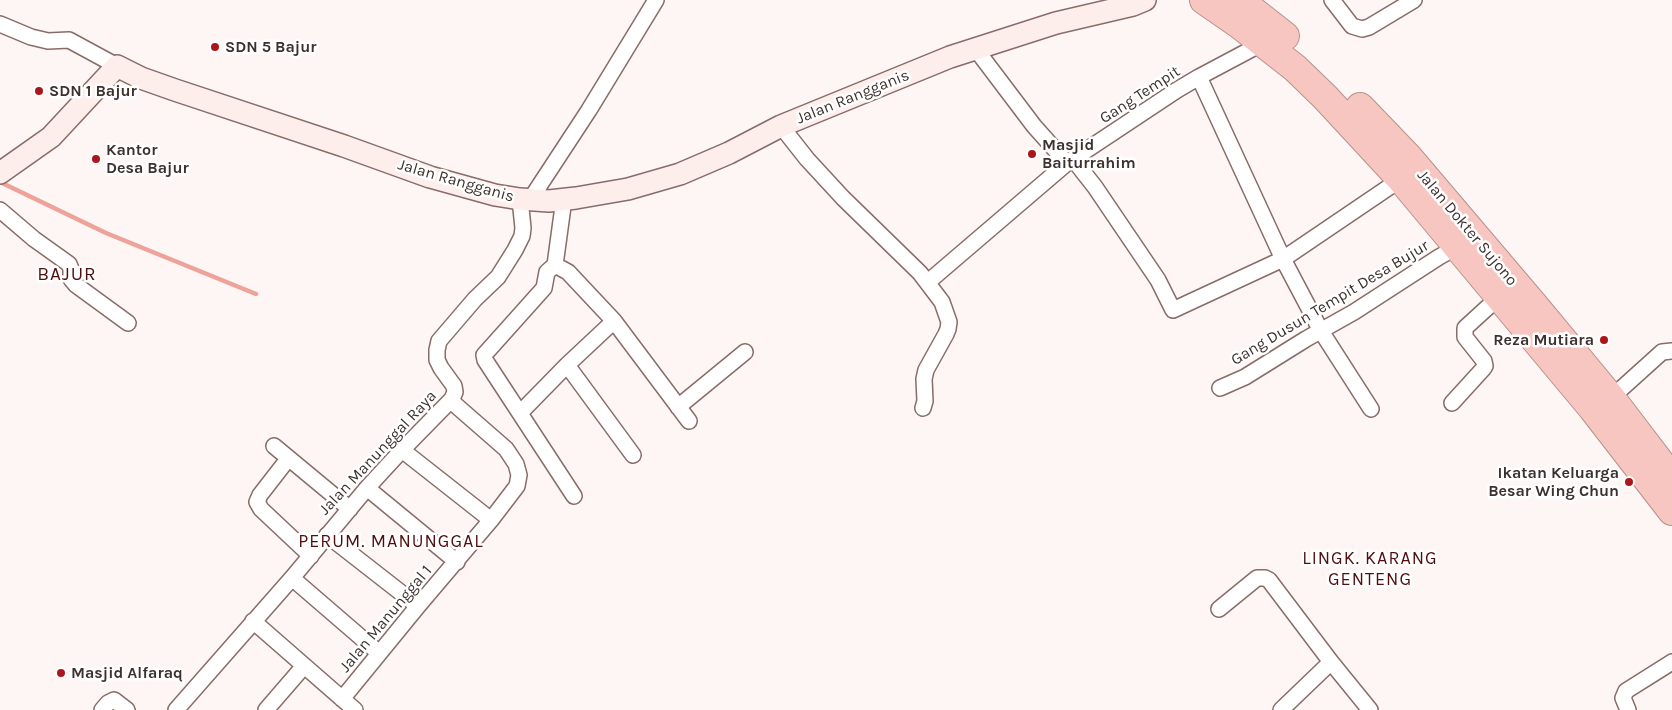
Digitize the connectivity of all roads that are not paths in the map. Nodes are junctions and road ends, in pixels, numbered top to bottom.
1 (656, 0) edge
2 (1145, 0) edge
3 (1332, 0) edge
4 (1414, 0) edge
5 (1223, 2) edge
6 (0, 24) edge
7 (1263, 44) junction
8 (976, 48) junction
9 (117, 66) junction
10 (1199, 77) junction
11 (781, 126) junction
12 (1070, 161) junction
13 (1, 172) edge
14 (1401, 179) junction
15 (564, 199) junction
16 (525, 200) junction
17 (0, 210) edge
18 (1457, 247) junction
19 (1284, 259) junction
20 (556, 264) junction
21 (928, 282) junction
22 (1500, 296) junction
23 (1525, 311) junction
24 (614, 321) junction
25 (128, 323) dead end
26 (1321, 331) junction
27 (1672, 351) edge
28 (745, 352) dead end
29 (567, 365) junction
30 (1220, 388) dead end
31 (1611, 398) junction
32 (451, 401) junction
33 (1452, 403) dead end
34 (678, 407) junction
35 (923, 408) dead end
36 (1370, 409) dead end
37 (520, 413) junction
38 (689, 422) dead end
39 (274, 446) dead end
40 (402, 450) junction
41 (633, 455) dead end
42 (288, 459) junction
43 (1672, 478) edge
44 (367, 488) junction
45 (574, 496) dead end
46 (350, 509) junction
47 (1672, 511) edge
48 (491, 520) junction
49 (327, 535) junction
50 (311, 556) junction
51 (457, 562) junction
52 (292, 578) junction
53 (418, 606) junction
54 (1219, 609) dead end
55 (253, 621) junction
56 (379, 653) junction
57 (1331, 662) junction
58 (1672, 662) edge
59 (304, 666) junction
60 (342, 699) junction
61 (102, 710) edge
62 (127, 710) edge
63 (176, 710) edge
64 (266, 710) edge
65 (355, 710) edge
66 (1281, 710) edge
67 (1370, 710) edge
68 (1628, 710) edge

1 - 16 street
2 - 8 street, Jalan Rangganis
3 - 4 street
5 - 7 highway
5 - 23 highway, Jalan Dokter Sujono
6 - 9 street
7 - 10 street, Gang Tempit
7 - 14 highway
8 - 11 street, Jalan Rangganis
8 - 12 street
9 - 13 street
9 - 16 street, Jalan Rangganis
10 - 12 street, Gang Tempit
10 - 19 street
11 - 15 street, Jalan Rangganis
11 - 21 street
12 - 19 street
12 - 21 street, Gang Tempit
14 - 18 highway
14 - 19 street
15 - 16 street, Jalan Rangganis
15 - 20 street
16 - 32 street, Jalan Manunggal Raya
17 - 25 street
18 - 22 highway
18 - 26 street, Gang Dusun Tempit Desa Bujur
19 - 26 street
20 - 24 street
20 - 37 street
21 - 35 street
22 - 23 highway
22 - 33 street
23 - 31 highway, Jalan Dokter Sujono
23 - 47 highway
24 - 29 street
24 - 34 street
26 - 30 street, Gang Dusun Tempit Desa Bujur
26 - 36 street
27 - 31 street
28 - 34 street
29 - 37 street
29 - 41 street
31 - 43 highway, Jalan Dokter Sujono
32 - 40 street, Jalan Manunggal Raya
32 - 48 street, Jalan Manunggal 1
34 - 38 street
37 - 45 street
39 - 42 street
40 - 44 street, Jalan Manunggal Raya
40 - 48 street
42 - 46 street
42 - 50 street
44 - 46 street, Jalan Manunggal Raya
44 - 51 street
46 - 49 street, Jalan Manunggal Raya
48 - 51 street, Jalan Manunggal 1
49 - 50 street, Jalan Manunggal Raya
49 - 53 street
50 - 52 street, Jalan Manunggal Raya
51 - 53 street, Jalan Manunggal 1
52 - 55 street, Jalan Manunggal Raya
52 - 56 street
53 - 56 street, Jalan Manunggal 1
54 - 57 street
55 - 59 street
55 - 63 street, Jalan Manunggal Raya
56 - 60 street, Jalan Manunggal 1
57 - 66 street
57 - 67 street
58 - 68 street
59 - 60 street
59 - 64 street
60 - 65 street
61 - 62 street

